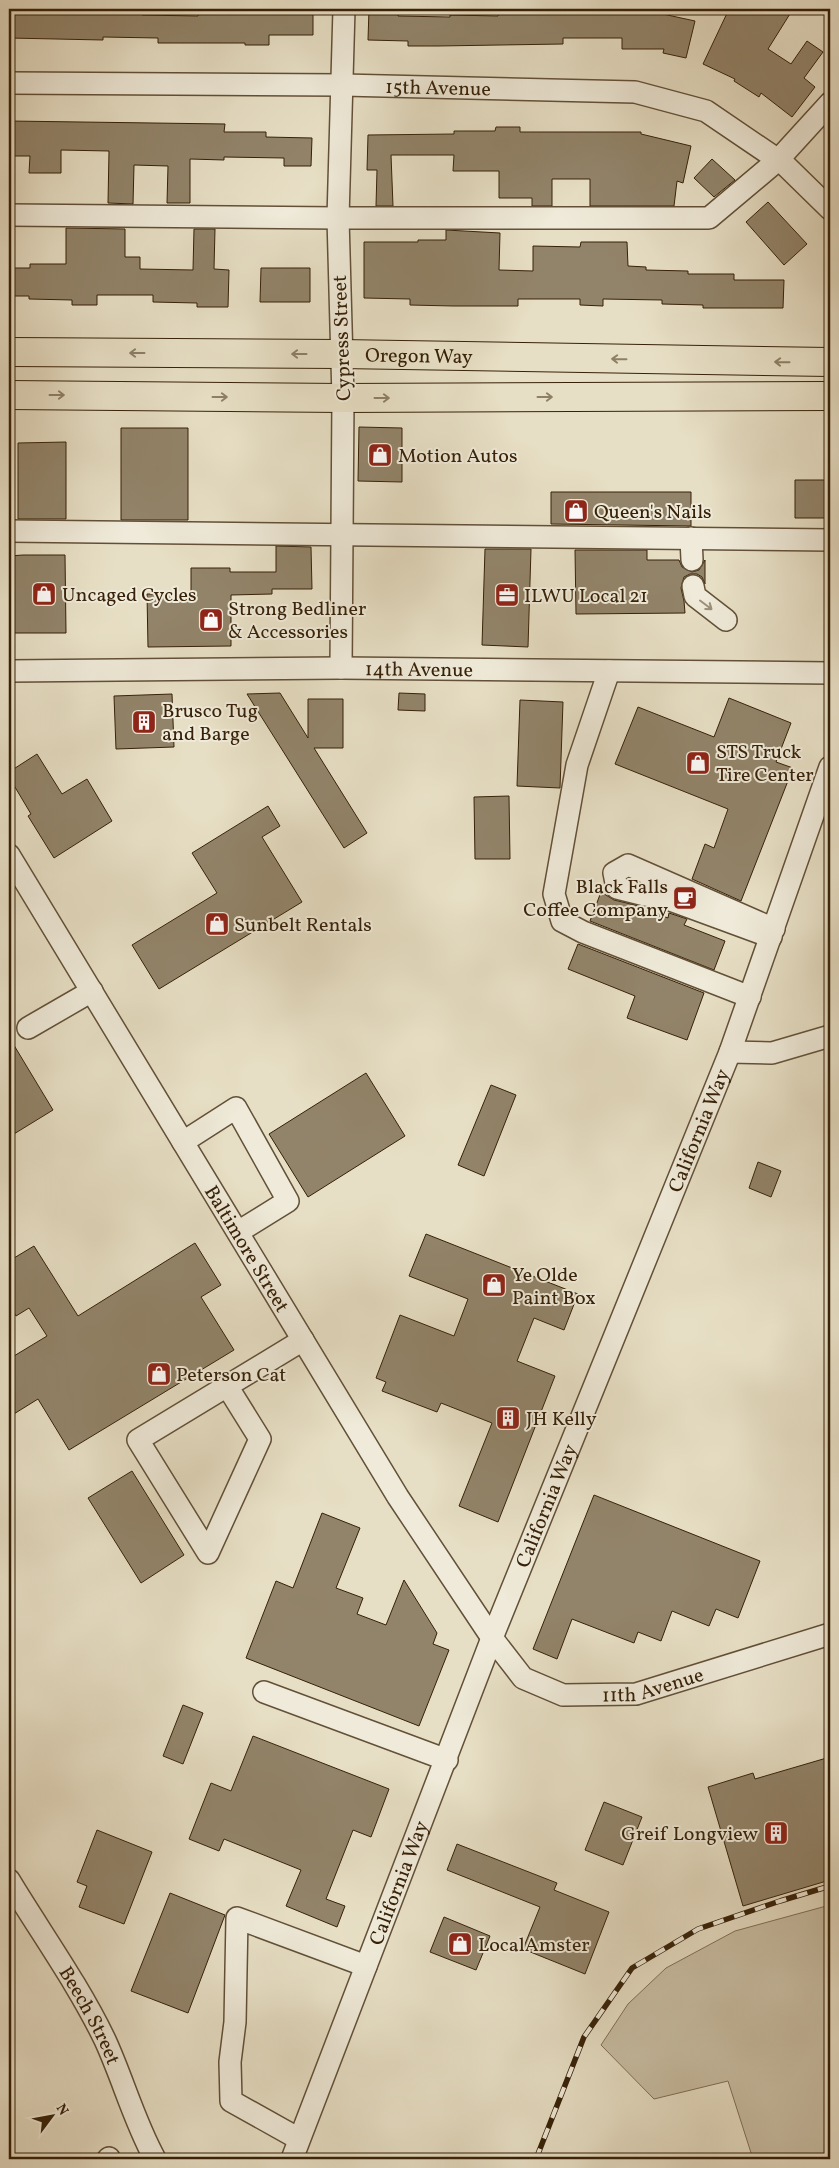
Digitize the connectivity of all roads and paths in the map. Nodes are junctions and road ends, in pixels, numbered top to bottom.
1 (344, 9) edge
2 (9, 83) edge
3 (343, 85) junction
4 (830, 103) edge
5 (778, 160) junction
6 (830, 209) edge
7 (9, 215) edge
8 (338, 218) junction
9 (9, 352) edge
10 (341, 354) junction
11 (830, 362) edge
12 (9, 395) edge
13 (830, 396) edge
14 (343, 398) junction
15 (9, 531) edge
16 (342, 535) junction
17 (691, 538) junction
18 (830, 540) edge
19 (692, 560) dead end
20 (693, 586) dead end
21 (726, 620) dead end
22 (341, 668) junction
23 (9, 671) edge
24 (610, 671) junction
25 (830, 673) edge
26 (830, 767) edge
27 (11, 865) edge
28 (772, 933) junction
29 (92, 991) junction
30 (750, 997) junction
31 (28, 1028) dead end
32 (830, 1036) edge
33 (730, 1052) junction
34 (183, 1142) junction
35 (238, 1232) junction
36 (303, 1340) junction
37 (227, 1386) junction
38 (830, 1634) edge
39 (492, 1638) junction
40 (264, 1692) dead end
41 (446, 1760) junction
42 (9, 1880) edge
43 (366, 1966) junction
44 (299, 2139) junction
45 (155, 2159) edge
46 (292, 2159) edge

1 - 3 street, Cypress Street
2 - 3 street, 15th Avenue
3 - 5 street, 15th Avenue
3 - 8 street, Cypress Street
4 - 5 street
5 - 6 street, 15th Avenue
5 - 8 street
7 - 8 street
8 - 10 street, Cypress Street
10 -> 9 main road, Oregon Way
11 -> 10 main road, Oregon Way
10 - 14 street, Cypress Street
12 -> 14 main road, Oregon Way
14 -> 13 main road, Oregon Way
14 - 16 street, Cypress Street
15 - 16 street
16 - 17 street
16 - 22 street, Cypress Street
17 - 18 street
17 - 19 street
20 -> 21 street
22 - 23 street, 14th Avenue
22 - 24 street, 14th Avenue
24 - 25 street, 14th Avenue
24 - 30 street
26 - 28 street, California Way
27 - 29 street, Baltimore Street
28 - 28 street
28 - 30 street, California Way
29 - 31 street
29 - 34 street, Baltimore Street
30 - 33 street, California Way
32 - 33 street
33 - 39 street, California Way
34 - 35 street, Baltimore Street
34 - 35 street
35 - 36 street, Baltimore Street
36 - 37 street
36 - 39 street, Baltimore Street
37 - 37 street
38 - 39 street, 11th Avenue
39 - 41 street, California Way
40 - 41 street
41 - 43 street, California Way
42 - 45 street, Beech Street
43 - 44 street, California Way
43 - 44 street
44 - 46 street, California Way

